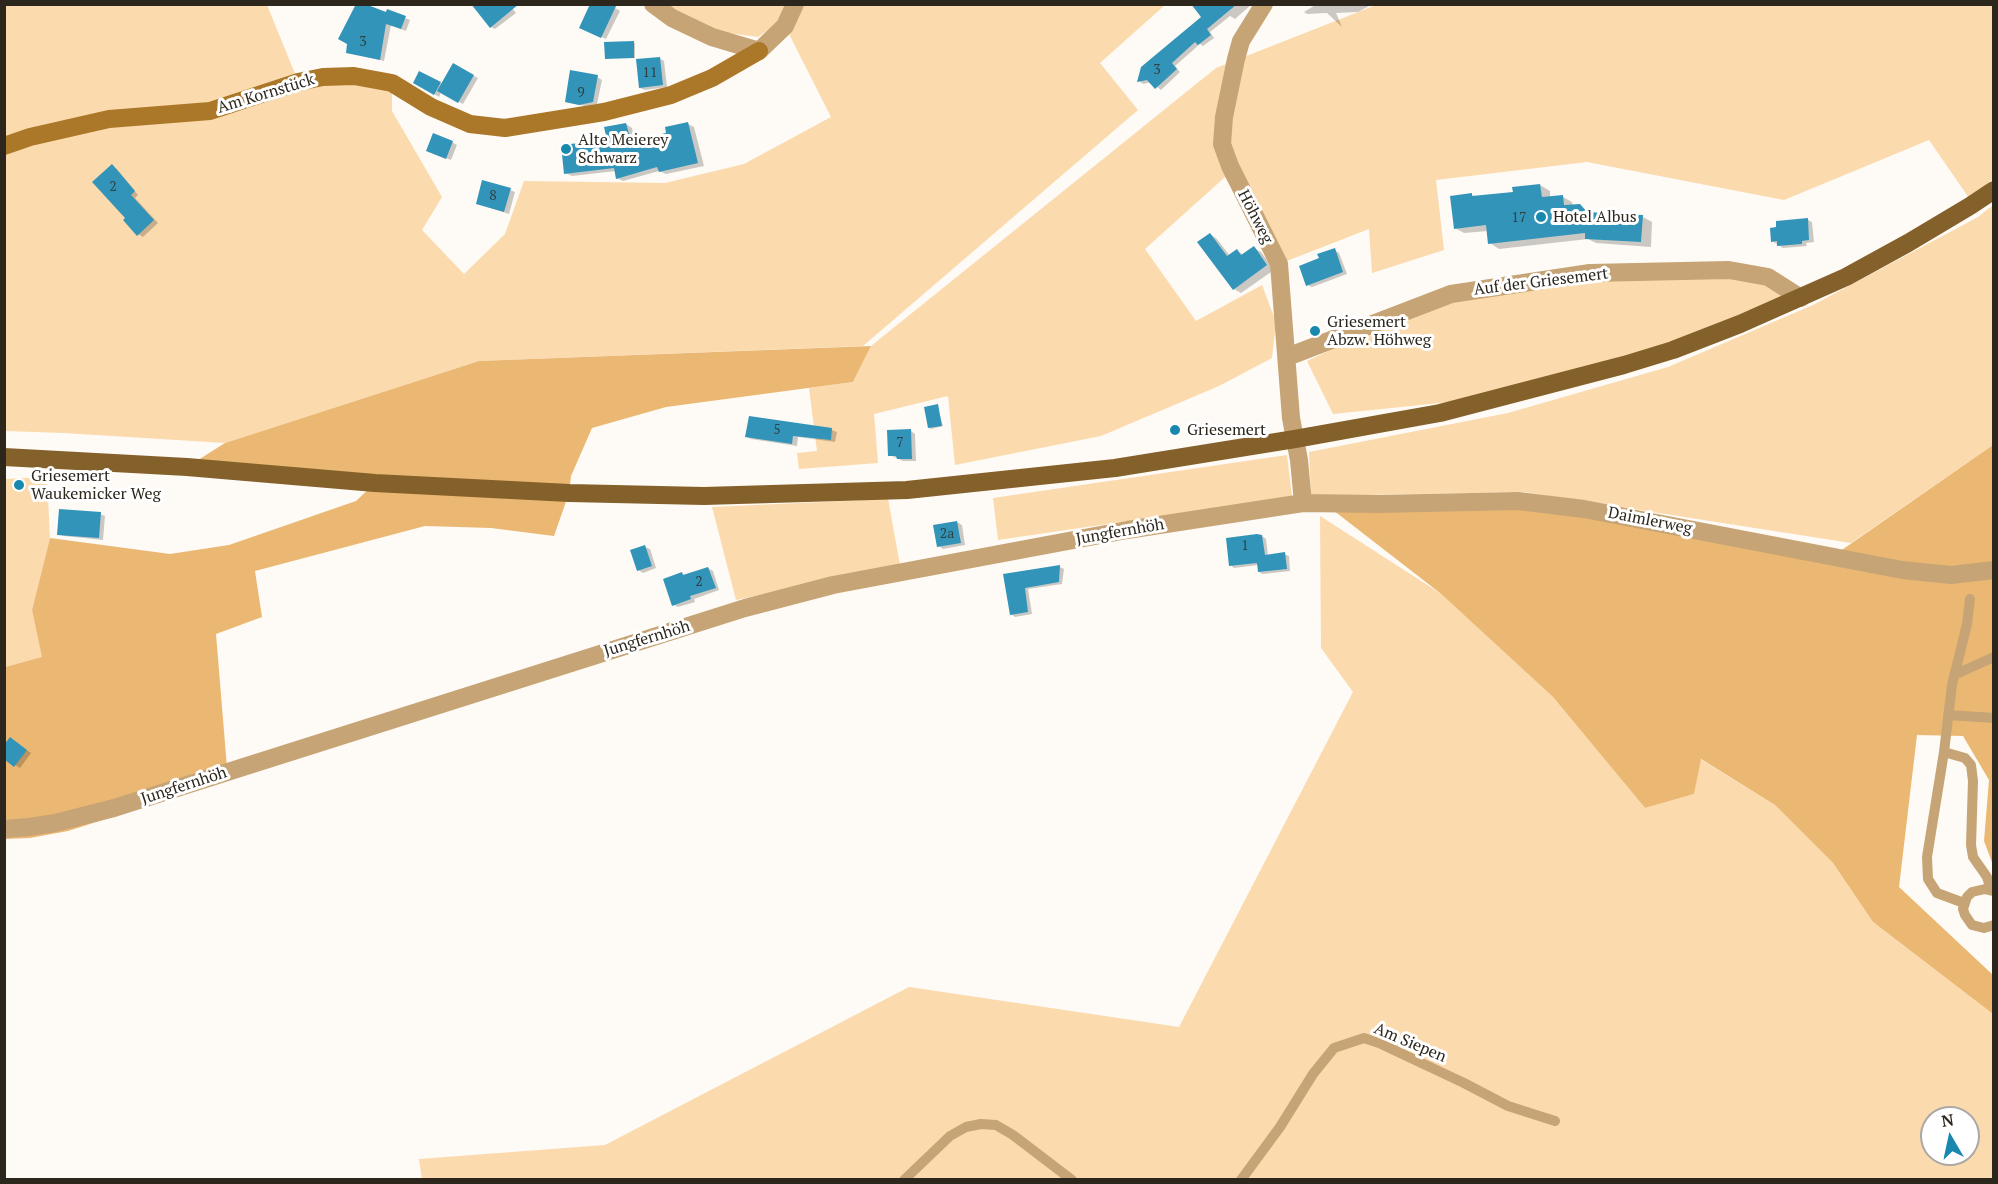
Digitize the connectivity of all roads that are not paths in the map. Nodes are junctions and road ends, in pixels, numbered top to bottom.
1 (653, 4) edge
2 (795, 4) edge
3 (1264, 4) edge
4 (759, 51) junction
5 (4, 146) edge
6 (1994, 190) edge
7 (1801, 298) junction
8 (1287, 357) junction
9 (1295, 439) junction
10 (4, 458) edge
11 (1303, 503) junction
12 (1994, 570) edge
13 (1970, 600) dead end
14 (1994, 657) edge
15 (1956, 674) junction
16 (1948, 715) junction
17 (1994, 718) edge
18 (1944, 752) junction
19 (4, 828) edge
20 (1992, 891) edge
21 (1964, 903) junction
22 (1994, 925) edge
23 (1555, 1120) dead end
24 (904, 1179) edge
25 (1072, 1179) edge
26 (1241, 1179) edge

1 - 4 street
2 - 4 street
3 - 8 street, Höhweg
4 - 5 street, Am Kornstück
6 - 7 main road
7 - 8 street, Auf der Griesemert
7 - 9 main road
8 - 9 street, Höhweg
9 - 10 main road
9 - 11 street, Höhweg
11 - 12 street, Daimlerweg
11 - 19 street, Jungfernhöh
13 - 15 lane
14 - 15 lane
15 - 16 lane
16 - 17 lane
16 - 18 lane
18 - 20 lane
18 - 21 lane
20 - 21 lane
21 - 22 lane
23 - 26 lane, Am Siepen
24 - 25 lane

